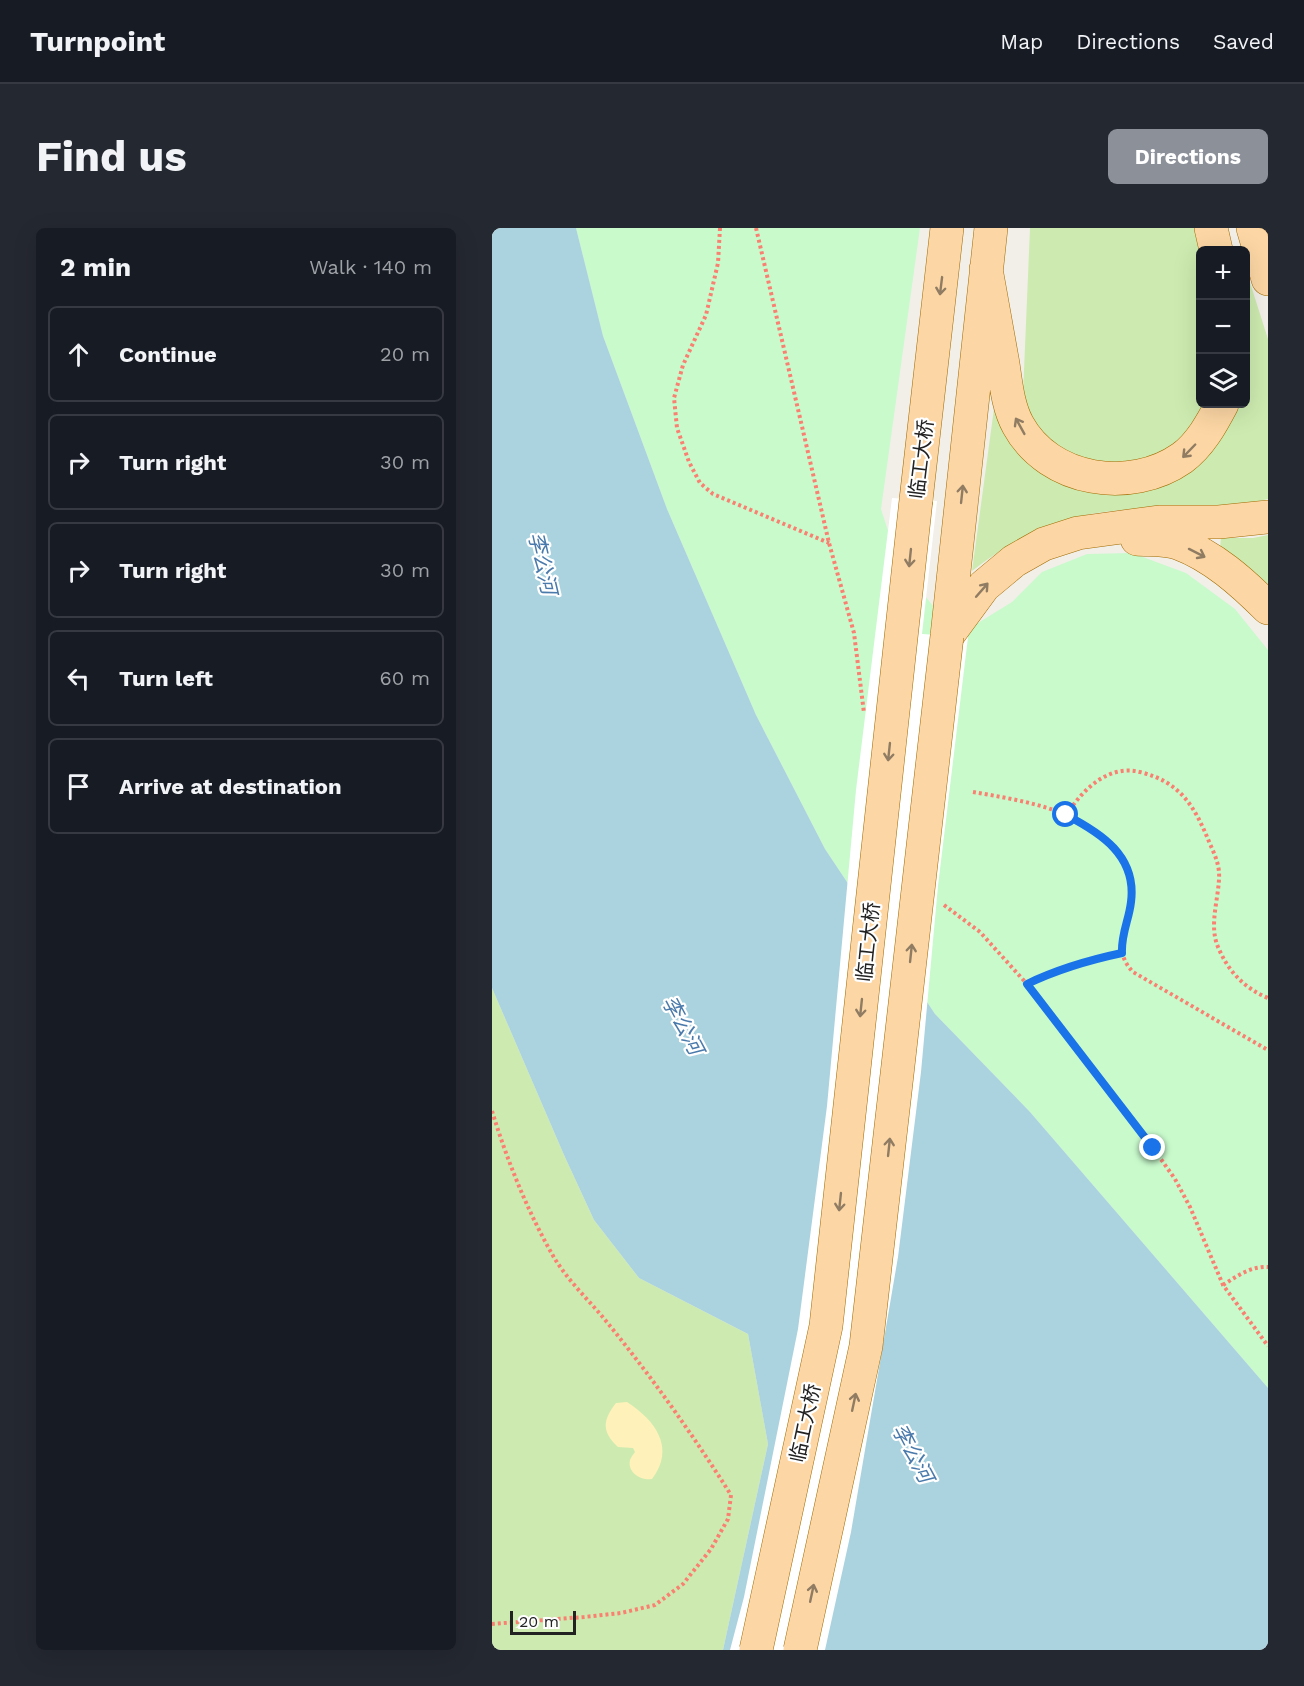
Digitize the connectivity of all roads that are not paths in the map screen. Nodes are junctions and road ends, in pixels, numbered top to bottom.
1 (947, 228) edge
2 (991, 228) edge
3 (1211, 228) edge
4 (1252, 228) edge
5 (1215, 246) edge
6 (986, 269) junction
7 (1268, 279) edge
8 (1220, 408) edge
9 (1268, 517) edge
10 (1078, 533) junction
11 (1268, 608) edge
12 (947, 636) junction
13 (756, 1650) edge
14 (800, 1650) edge

1 -> 13 main road, 临工大桥, bridge
2 - 6 main road
3 - 5 main road
4 - 7 main road
8 -> 6 main road
12 -> 6 main road
9 - 10 main road
10 -> 11 main road
12 -> 10 main road
14 -> 12 main road, bridge

